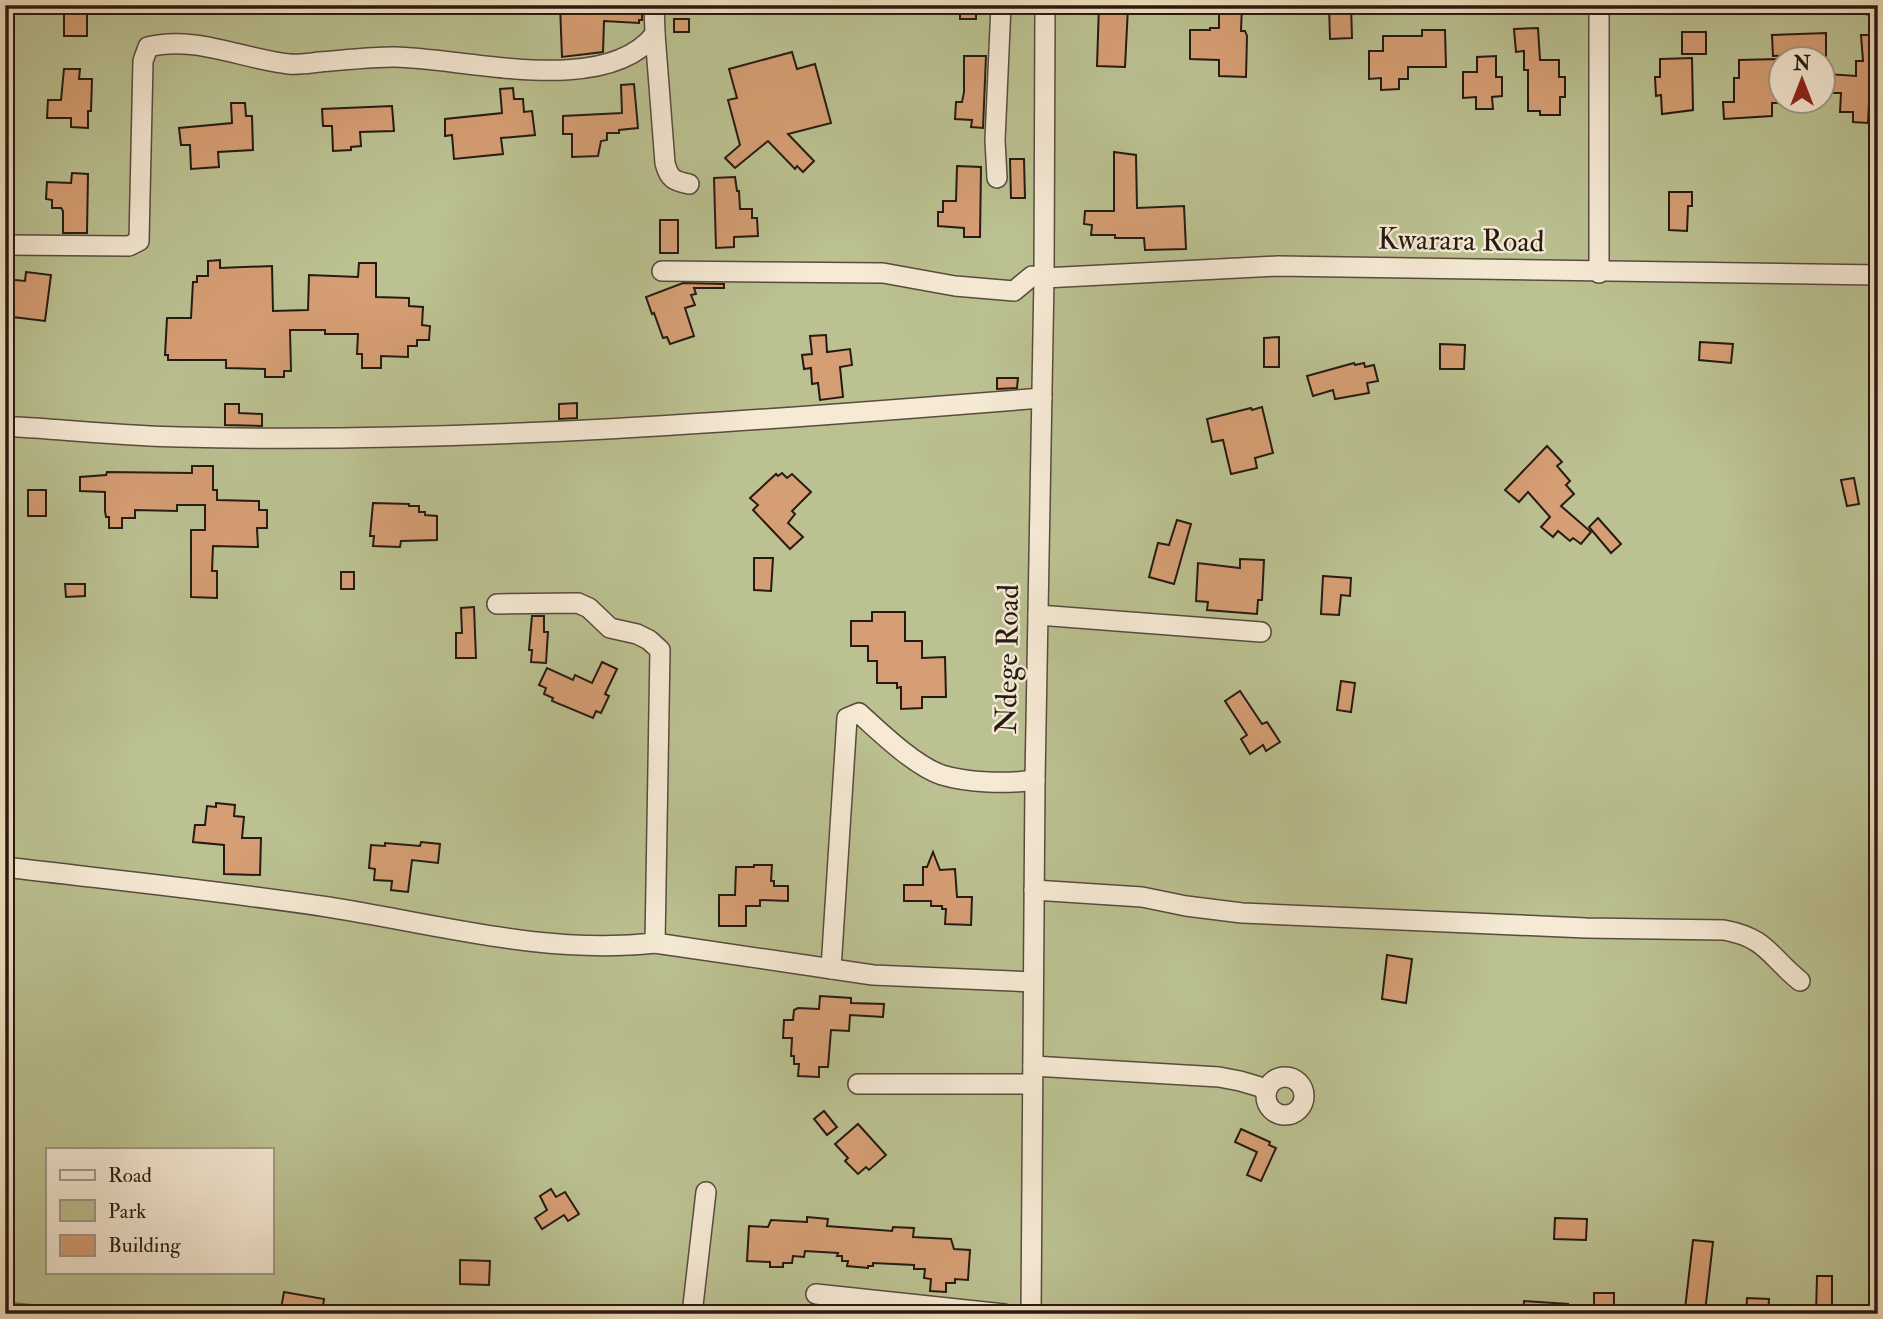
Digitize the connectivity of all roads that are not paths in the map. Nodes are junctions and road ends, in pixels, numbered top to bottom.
1 (654, 5) edge
2 (1001, 5) edge
3 (1045, 5) edge
4 (1599, 5) edge
5 (655, 34) junction
6 (997, 178) dead end
7 (689, 184) dead end
8 (5, 245) edge
9 (662, 271) dead end
10 (1599, 273) junction
11 (1878, 275) edge
12 (1044, 278) junction
13 (1042, 398) junction
14 (17, 427) dead end
15 (497, 604) dead end
16 (1038, 615) junction
17 (1261, 632) dead end
18 (1035, 780) junction
19 (5, 867) edge
20 (1034, 890) junction
21 (655, 943) junction
22 (831, 969) junction
23 (1800, 981) dead end
24 (1033, 982) junction
25 (1032, 1075) junction
26 (858, 1084) dead end
27 (1267, 1089) dead end
28 (706, 1192) dead end
29 (816, 1294) dead end
30 (692, 1314) edge
31 (1004, 1314) edge
32 (1031, 1314) edge

1 - 5 street
2 - 6 street
3 - 12 street, Ndege Road
4 - 10 street
5 - 7 street
5 - 8 street
9 - 12 street
10 - 11 street, Kwarara Road
10 - 12 street, Kwarara Road
12 - 13 street, Ndege Road
13 - 14 street
13 - 16 street, Ndege Road
15 - 21 street
16 - 17 street
16 - 18 street, Ndege Road
18 - 20 street, Ndege Road
18 - 22 street
19 - 21 street
20 - 23 street
20 - 24 street, Ndege Road
21 - 22 street
22 - 24 street
24 - 25 street, Ndege Road
25 - 26 street
25 - 27 street
25 - 32 street, Ndege Road
28 - 30 street
29 - 31 street

